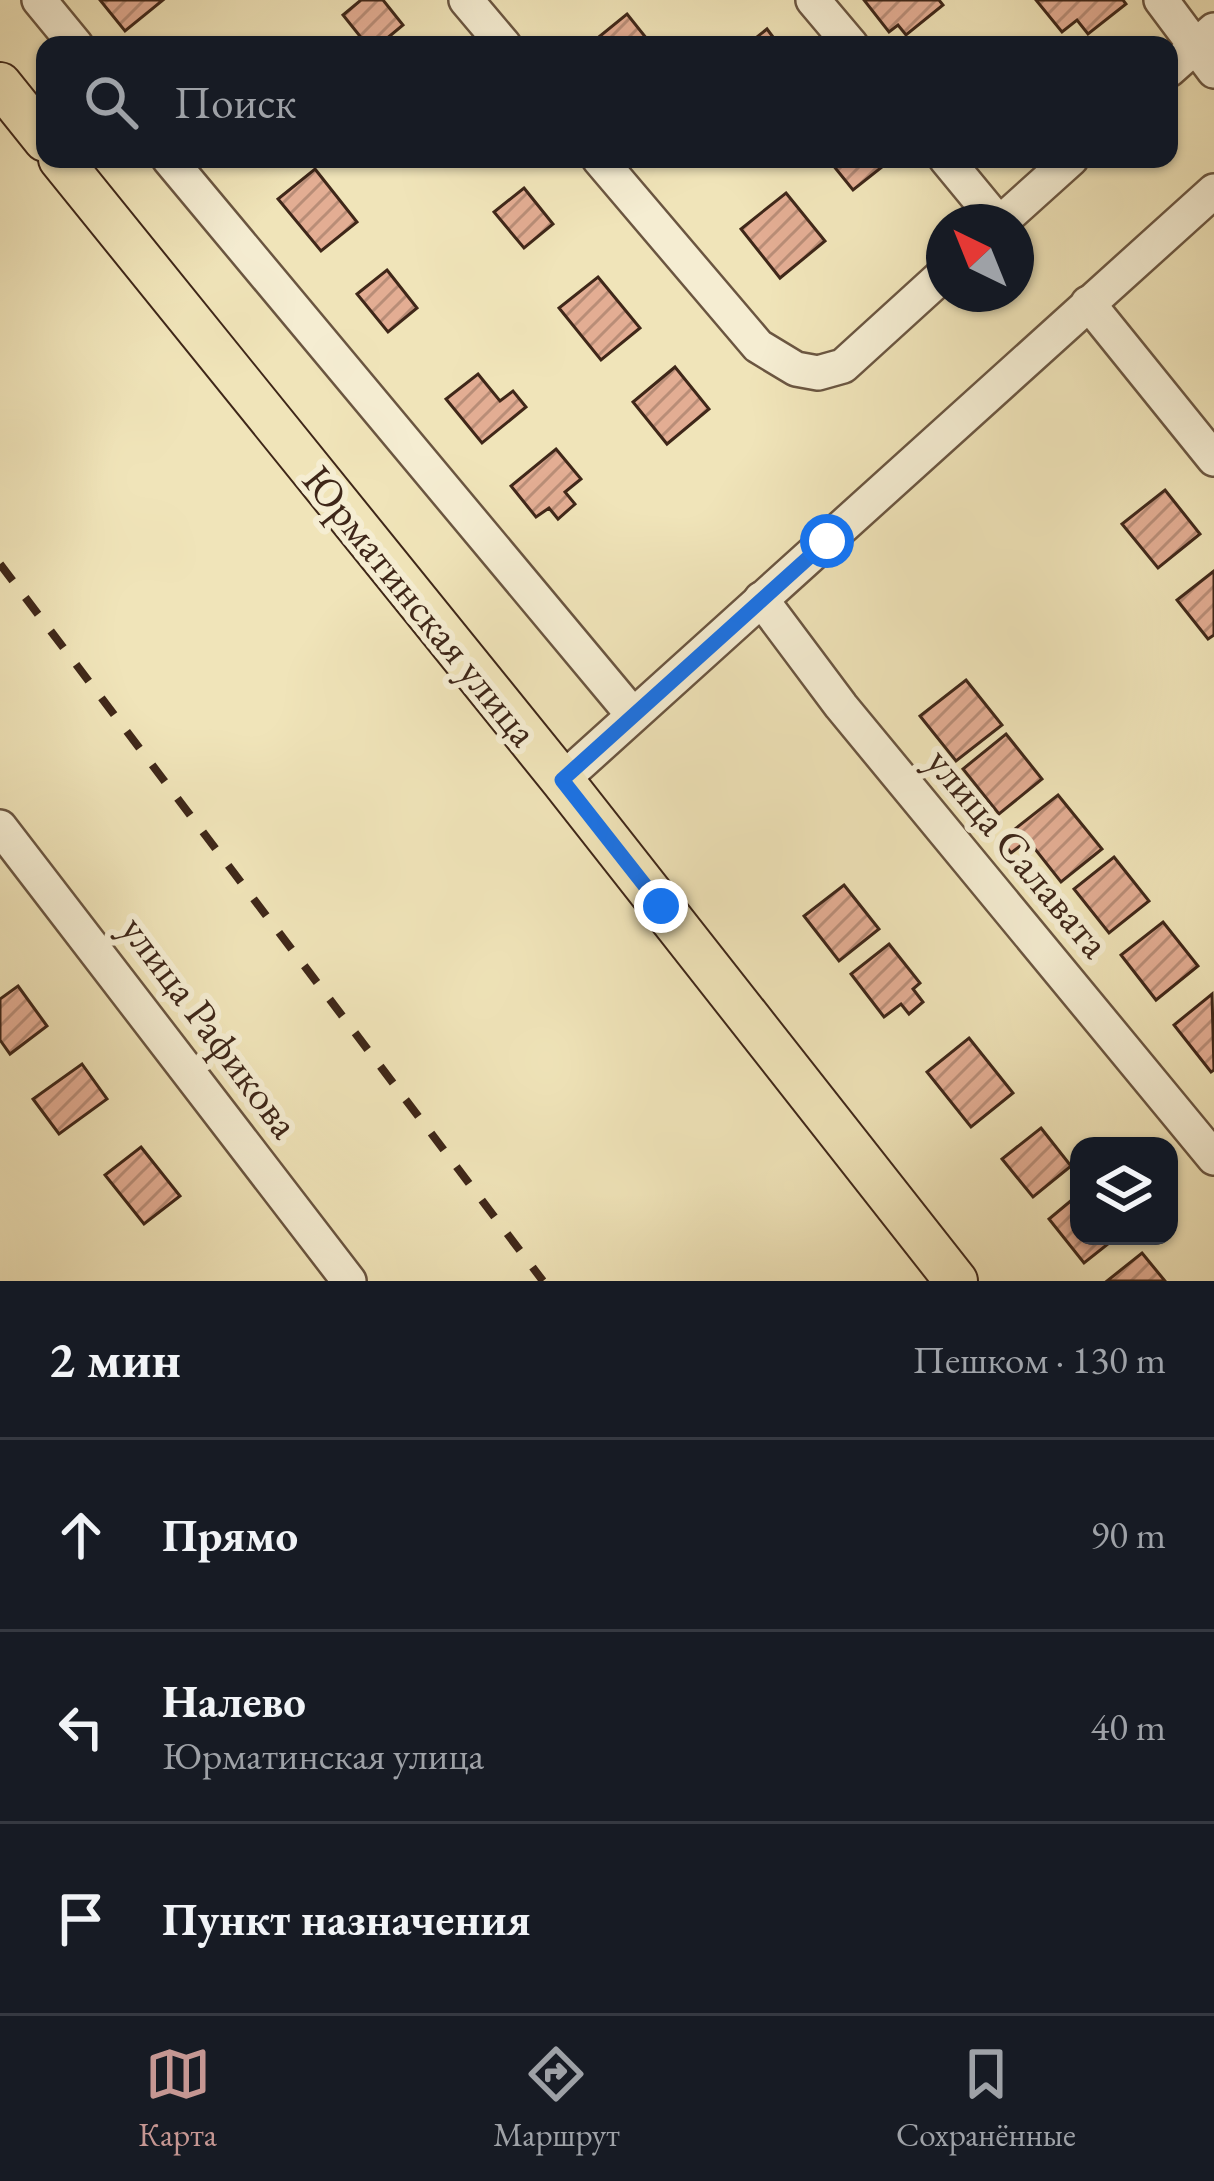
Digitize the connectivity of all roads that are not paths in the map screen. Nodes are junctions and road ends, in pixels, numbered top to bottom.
1 (39, 0) edge
2 (466, 0) edge
3 (813, 0) edge
4 (1161, 0) edge
5 (69, 36) edge
6 (496, 36) edge
7 (843, 36) edge
8 (1198, 54) edge
9 (0, 84) edge
10 (36, 129) edge
11 (67, 168) edge
12 (177, 168) edge
13 (607, 168) edge
14 (954, 168) edge
15 (1061, 168) edge
16 (1214, 191) edge
17 (985, 204) edge
18 (1020, 204) edge
19 (926, 290) edge
20 (1088, 303) junction
21 (1214, 458) edge
22 (760, 599) junction
23 (633, 715) junction
24 (562, 780) junction
25 (0, 827) edge
26 (1214, 1158) edge
27 (349, 1281) edge
28 (956, 1281) edge

1 - 5 street
2 - 6 street
3 - 7 street
4 - 8 street
9 - 10 main road
11 - 24 main road, Юрматинская улица
12 - 23 street
13 - 19 street
14 - 17 street
15 - 18 street
16 - 20 street
20 - 21 street
20 - 22 street
22 - 23 street
22 - 26 street, улица Салавата
23 - 24 street
24 - 28 main road, Юрматинская улица
25 - 27 street, улица Рафикова

